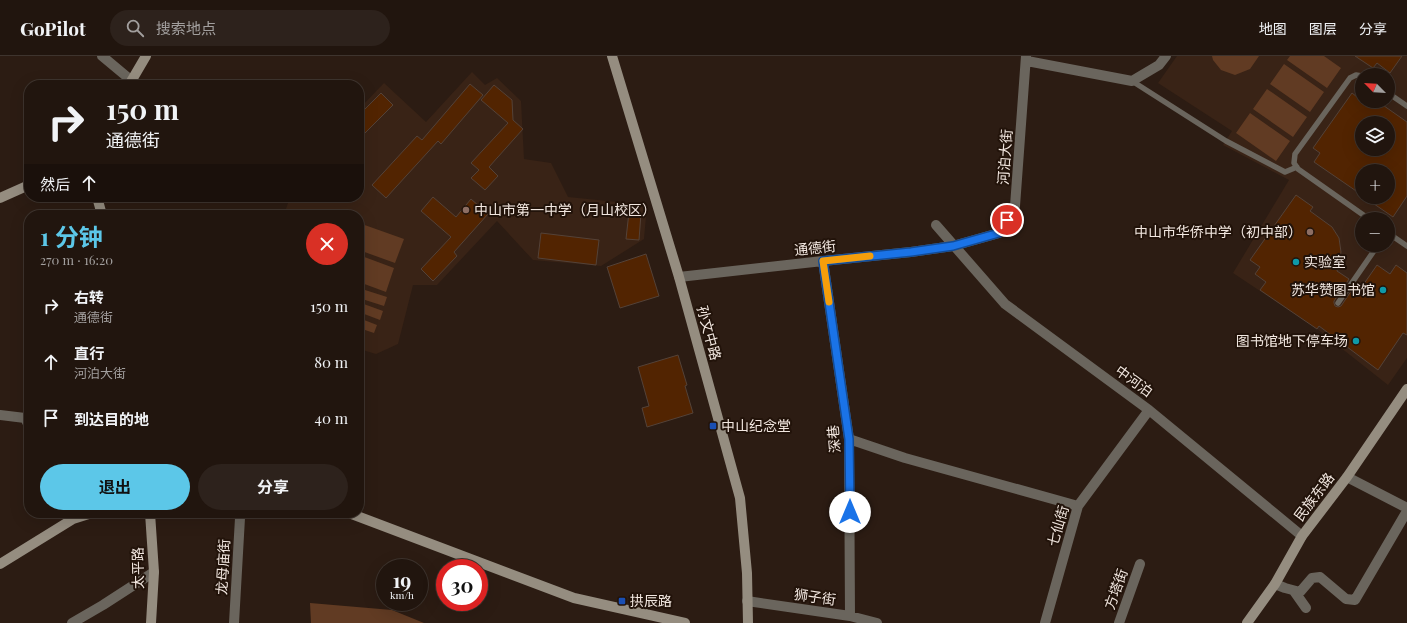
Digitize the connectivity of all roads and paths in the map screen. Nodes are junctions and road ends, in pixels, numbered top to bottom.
1 (102, 56) edge
2 (146, 56) edge
3 (612, 56) edge
4 (1166, 56) edge
5 (1026, 58) edge
6 (1355, 76) edge
7 (127, 80) edge
8 (132, 80) edge
9 (1132, 81) junction
10 (1395, 98) edge
11 (1407, 106) edge
12 (1297, 167) junction
13 (24, 187) edge
14 (0, 198) edge
15 (1359, 212) edge
16 (936, 225) dead end
17 (1395, 238) edge
18 (953, 246) junction
19 (1407, 246) edge
20 (1373, 252) edge
21 (823, 261) junction
22 (679, 277) junction
23 (1338, 303) dead end
24 (1407, 388) edge
25 (1149, 410) junction
26 (0, 415) edge
27 (24, 418) edge
28 (849, 439) junction
29 (1347, 477) junction
30 (1078, 506) junction
31 (1407, 508) edge
32 (1407, 511) edge
33 (68, 518) edge
34 (150, 518) edge
35 (240, 518) edge
36 (363, 518) edge
37 (1302, 536) junction
38 (0, 564) edge
39 (1140, 564) dead end
40 (154, 572) junction
41 (1275, 584) junction
42 (1294, 591) junction
43 (748, 601) junction
44 (1306, 608) dead end
45 (850, 616) junction
46 (1122, 621) edge
47 (72, 623) edge
48 (151, 623) edge
49 (234, 623) edge
50 (685, 623) edge
51 (748, 623) edge
52 (877, 623) edge
53 (1045, 623) edge
54 (1247, 623) edge

1 - 7 street
2 - 8 street
3 - 22 street, 孙文中路
4 - 9 street
5 - 9 street
5 - 18 street, 河泊大街
6 - 12 lane
9 - 12 lane
10 - 11 lane
12 - 15 lane
13 - 14 street
16 - 18 street, 中河泊
17 - 19 lane
18 - 21 street, 通德街
18 - 25 street, 中河泊
20 - 23 lane
21 - 22 street, 通德街
21 - 28 street, 深巷
22 - 43 street, 孙文中路
24 - 29 street, 民族东路
25 - 30 street, 七仙街
25 - 37 street, 中河泊
26 - 27 street
28 - 30 street
28 - 45 street, 深巷
29 - 31 street
29 - 37 street, 民族东路
30 - 53 street, 七仙街
32 - 42 street
33 - 38 street
34 - 40 street, 太平路
35 - 49 street, 龙母庙街
36 - 50 street
37 - 41 street, 民族东路
39 - 46 street, 方塔街
40 - 47 street
40 - 48 street, 太平路
41 - 42 street
41 - 54 street, 民族东路
42 - 44 street
43 - 45 street, 狮子街
43 - 51 street, 孙文中路
45 - 52 street, 狮子街

